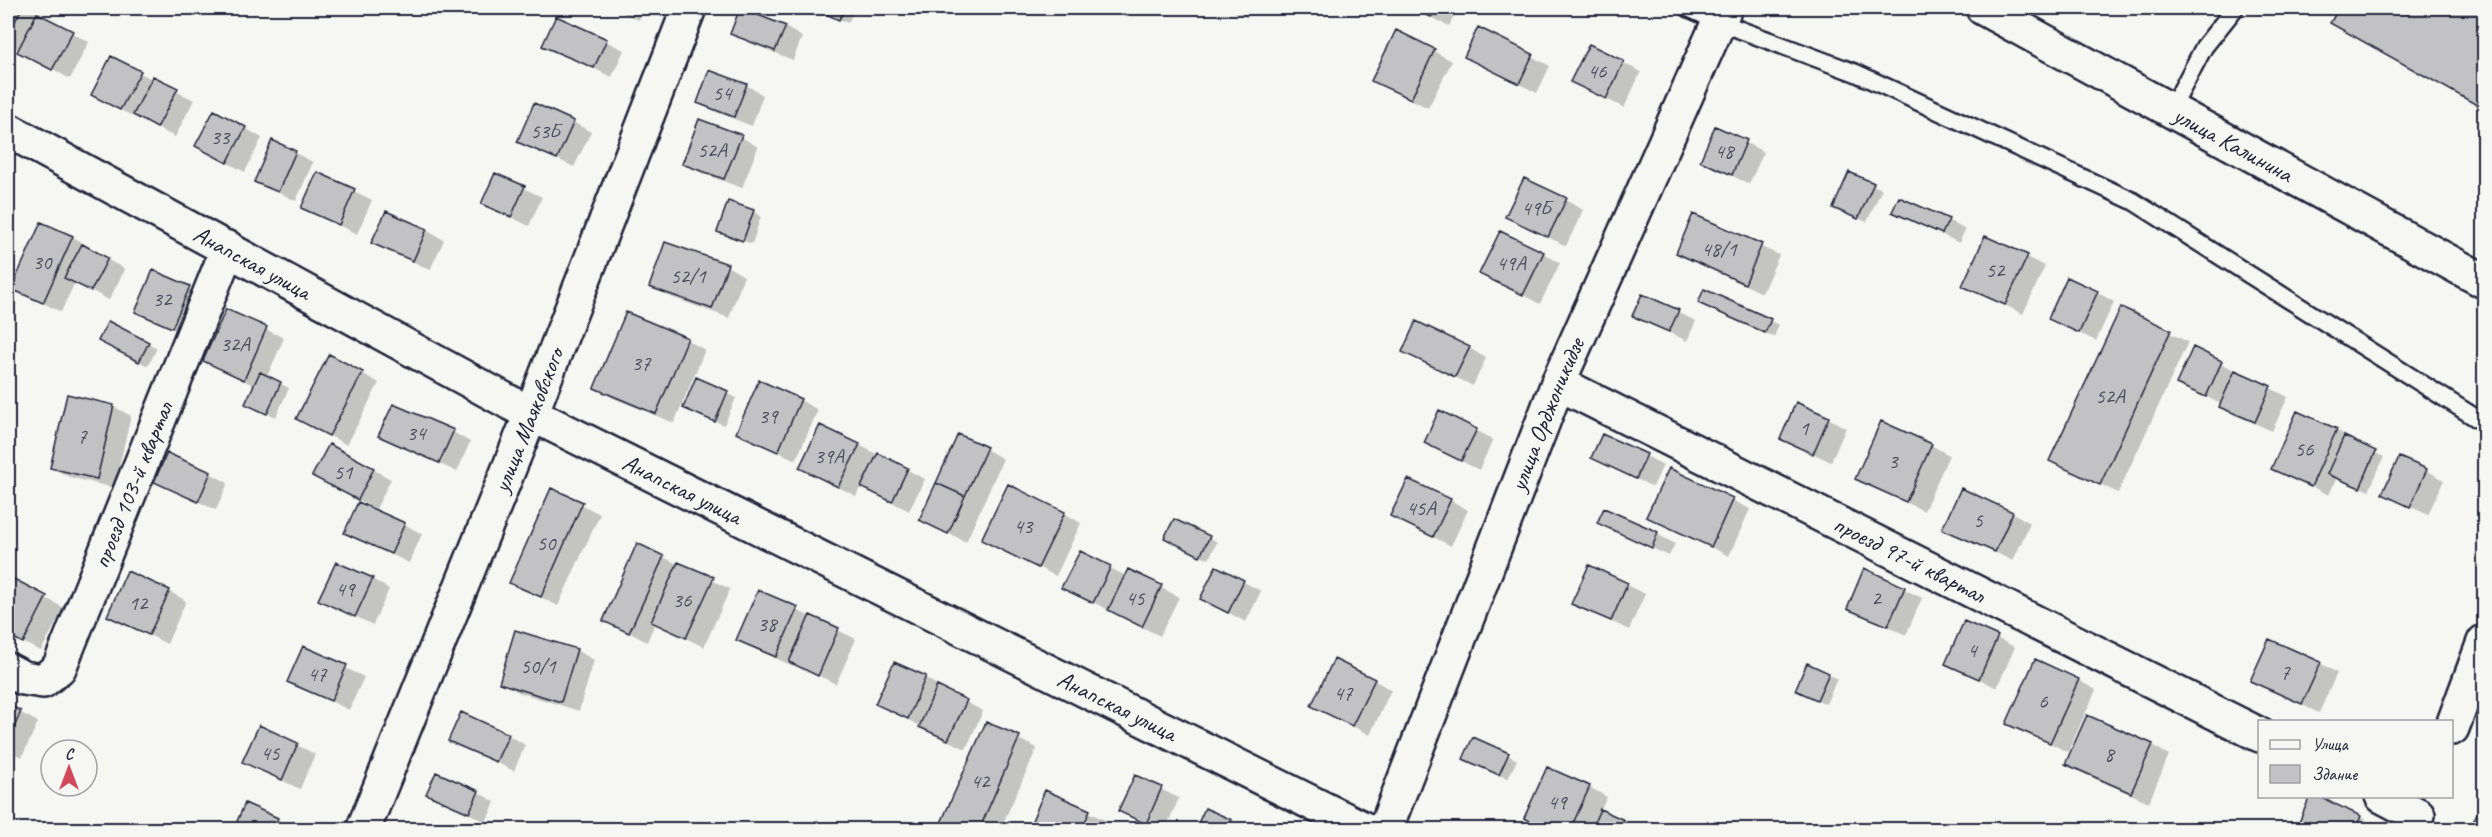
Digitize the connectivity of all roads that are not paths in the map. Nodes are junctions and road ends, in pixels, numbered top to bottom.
1 (689, 8) edge
2 (1688, 8) edge
3 (1983, 8) edge
4 (2235, 8) edge
5 (1722, 15) edge
6 (2171, 110) junction
7 (8, 130) edge
8 (228, 248) junction
9 (2484, 281) edge
10 (1558, 383) junction
11 (531, 414) junction
12 (2484, 423) edge
13 (2484, 642) edge
14 (8, 670) edge
15 (2453, 723) edge
16 (2258, 734) edge
17 (2386, 798) edge
18 (2419, 814) edge
19 (363, 830) edge
20 (1366, 830) edge
21 (1385, 830) edge

1 - 11 street, улица Маяковского
2 - 5 lane
3 - 6 street, улица Калинина
4 - 6 lane
5 - 10 street, улица Орджоникидзе
5 - 12 lane
6 - 9 street, улица Калинина
7 - 8 street, Анапская улица
8 - 11 street, Анапская улица
8 - 14 street, проезд 103-й квартал
10 - 16 street, проезд 97-й квартал
10 - 21 street, улица Орджоникидзе
11 - 19 street, улица Маяковского
11 - 20 street, Анапская улица
13 - 15 street
17 - 18 street

